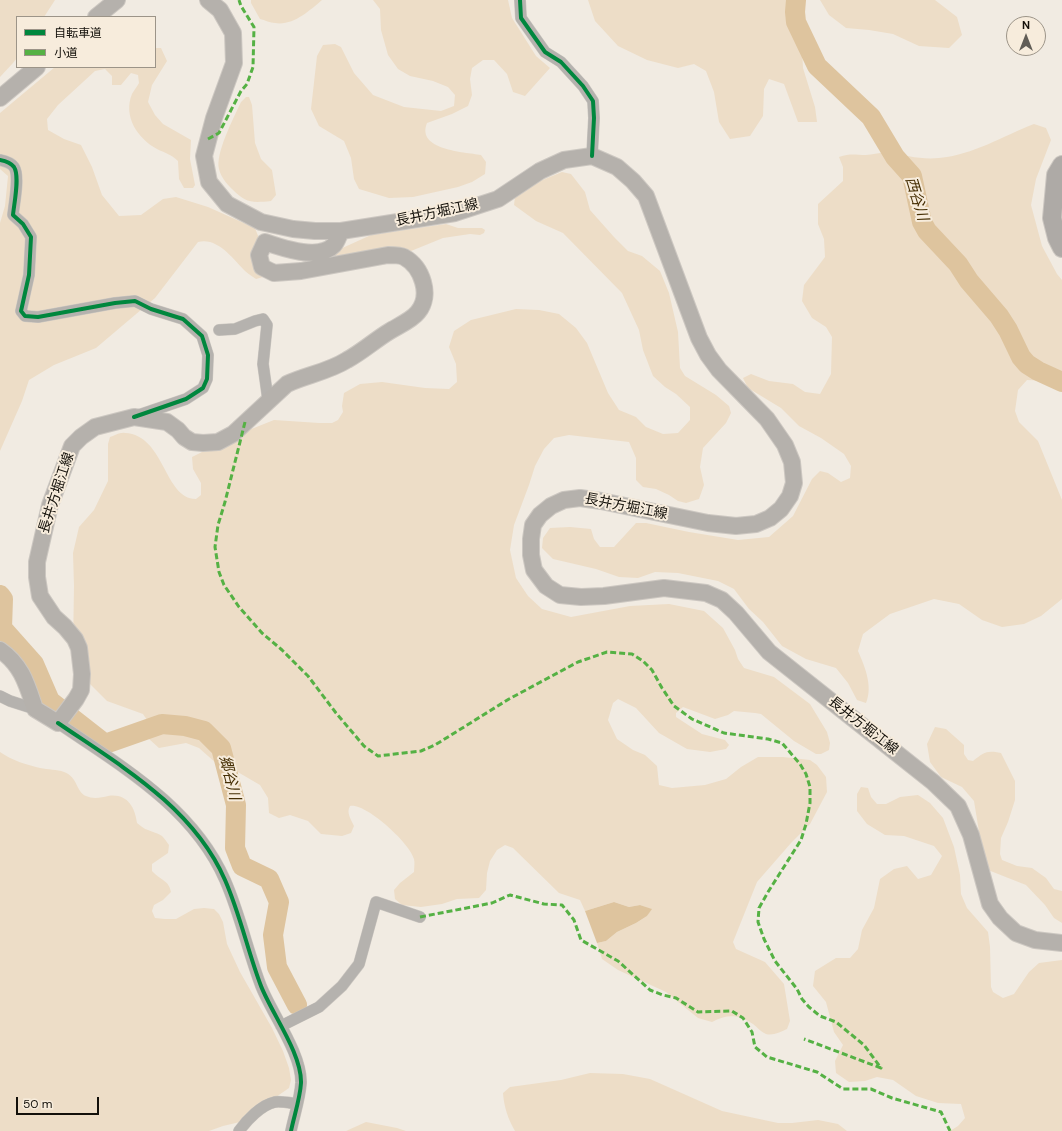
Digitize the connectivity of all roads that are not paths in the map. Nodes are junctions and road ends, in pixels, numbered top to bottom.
1 (117, 0) edge
2 (208, 0) edge
3 (520, 0) edge
4 (97, 16) edge
5 (36, 68) edge
6 (0, 98) edge
7 (592, 156) junction
8 (0, 160) edge
9 (1062, 165) edge
10 (261, 222) junction
11 (341, 232) junction
12 (265, 242) junction
13 (1062, 248) edge
14 (219, 330) dead end
15 (268, 400) junction
16 (134, 417) junction
17 (0, 650) edge
18 (0, 696) edge
19 (35, 709) junction
20 (60, 720) junction
21 (420, 917) dead end
22 (1062, 943) edge
23 (281, 1026) junction
24 (297, 1104) junction
25 (238, 1131) edge
26 (291, 1131) edge

1 - 4 main road
2 - 10 main road, 長井方堀江線
3 - 7 street
5 - 6 main road
7 - 11 main road, 長井方堀江線
7 - 22 main road, 長井方堀江線
8 - 16 street
9 - 13 main road
10 - 11 main road, 長井方堀江線
10 - 12 main road, 長井方堀江線
11 - 12 main road
12 - 15 main road, 長井方堀江線
14 - 15 street
15 - 16 main road, 長井方堀江線
16 - 20 main road, 長井方堀江線
17 - 19 main road
18 - 19 street
19 - 20 main road
20 - 23 street
21 - 23 street
23 - 24 street
24 - 25 street
24 - 26 street

